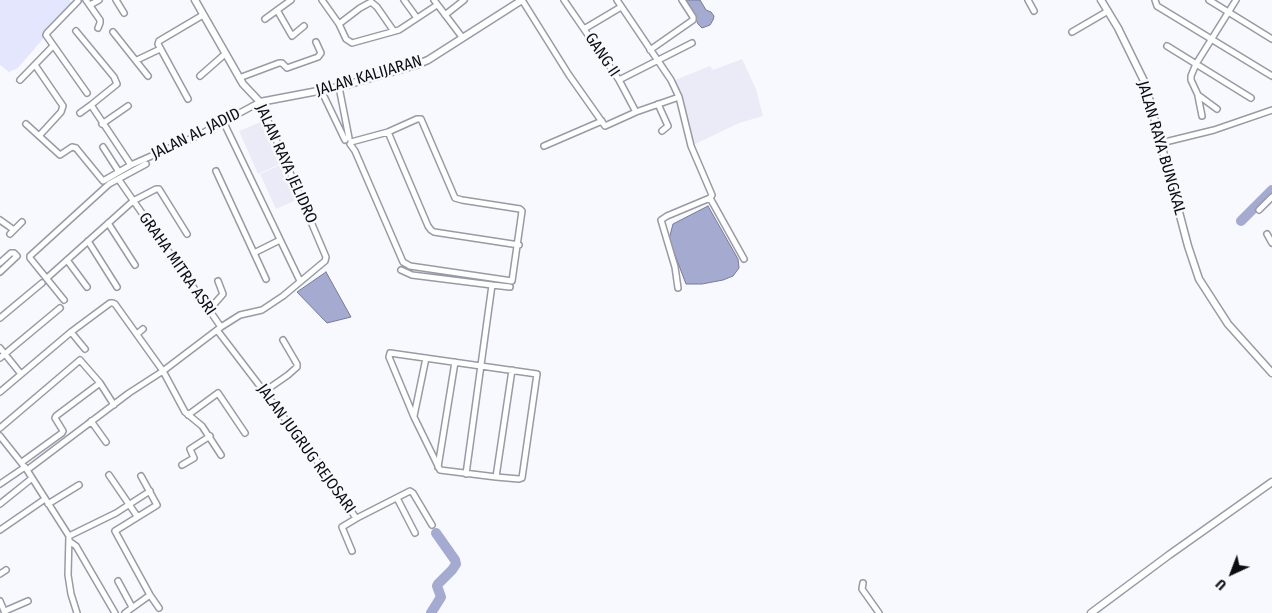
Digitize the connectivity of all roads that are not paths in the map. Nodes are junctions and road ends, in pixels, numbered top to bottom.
1 (78, 0) edge
2 (86, 0) edge
3 (99, 0) edge
4 (116, 0) edge
5 (195, 0) edge
6 (291, 0) edge
7 (331, 0) edge
8 (404, 0) edge
9 (464, 0) edge
10 (522, 0) edge
11 (564, 0) edge
12 (617, 0) edge
13 (682, 0) edge
14 (1028, 0) edge
15 (1101, 0) edge
16 (1155, 0) edge
17 (1209, 0) edge
18 (1236, 0) edge
19 (324, 2) edge
20 (436, 2) edge
21 (90, 6) junction
22 (621, 7) junction
23 (277, 10) junction
24 (1034, 11) dead end
25 (1108, 11) junction
26 (1228, 12) junction
27 (124, 13) dead end
28 (203, 15) junction
29 (445, 15) junction
30 (417, 18) junction
31 (265, 19) dead end
32 (339, 24) junction
33 (304, 26) dead end
34 (98, 28) dead end
35 (584, 29) junction
36 (393, 30) junction
37 (76, 31) dead end
38 (113, 32) dead end
39 (1072, 32) dead end
40 (462, 38) junction
41 (1272, 39) edge
42 (1212, 40) junction
43 (316, 42) dead end
44 (692, 43) dead end
45 (53, 46) junction
46 (1167, 46) dead end
47 (160, 49) junction
48 (650, 50) junction
49 (225, 54) junction
50 (136, 60) junction
51 (658, 61) junction
52 (1196, 64) junction
53 (35, 65) junction
54 (148, 76) dead end
55 (200, 76) dead end
56 (1272, 76) edge
57 (240, 78) junction
58 (20, 80) dead end
59 (619, 80) junction
60 (339, 87) junction
61 (321, 90) junction
62 (86, 92) dead end
63 (1198, 95) junction
64 (679, 97) junction
65 (1251, 98) dead end
66 (188, 99) dead end
67 (260, 102) junction
68 (658, 104) junction
69 (91, 105) junction
70 (128, 106) dead end
71 (1217, 109) dead end
72 (1272, 110) edge
73 (636, 112) junction
74 (80, 113) dead end
75 (1202, 116) dead end
76 (223, 121) junction
77 (602, 121) junction
78 (26, 124) dead end
79 (102, 124) junction
80 (662, 131) dead end
81 (388, 132) junction
82 (39, 136) junction
83 (349, 141) junction
84 (1162, 143) junction
85 (544, 146) dead end
86 (103, 147) dead end
87 (131, 164) junction
88 (146, 164) dead end
89 (216, 171) dead end
90 (119, 172) junction
91 (119, 180) junction
92 (1272, 197) edge
93 (710, 198) junction
94 (132, 201) junction
95 (1258, 210) dead end
96 (0, 220) edge
97 (22, 222) dead end
98 (108, 223) junction
99 (187, 234) dead end
100 (1267, 234) dead end
101 (280, 240) junction
102 (88, 241) junction
103 (1272, 243) edge
104 (519, 245) junction
105 (254, 253) junction
106 (67, 260) junction
107 (744, 260) dead end
108 (0, 263) edge
109 (135, 265) dead end
110 (402, 270) dead end
111 (0, 272) edge
112 (450, 272) junction
113 (47, 278) junction
114 (266, 279) dead end
115 (218, 280) dead end
116 (448, 280) junction
117 (300, 281) junction
118 (42, 283) dead end
119 (492, 285) junction
120 (116, 286) dead end
121 (87, 287) dead end
122 (510, 287) dead end
123 (678, 288) dead end
124 (64, 300) dead end
125 (60, 308) dead end
126 (209, 310) junction
127 (0, 318) edge
128 (219, 328) junction
129 (143, 329) dead end
130 (71, 332) junction
131 (137, 334) junction
132 (283, 340) dead end
133 (0, 348) edge
134 (85, 349) dead end
135 (2, 356) edge
136 (426, 358) junction
137 (455, 362) junction
138 (482, 366) junction
139 (512, 370) junction
140 (163, 371) junction
141 (1272, 373) edge
142 (22, 374) junction
143 (100, 383) junction
144 (265, 391) junction
145 (0, 392) edge
146 (114, 404) junction
147 (188, 415) junction
148 (414, 417) junction
149 (91, 422) junction
150 (0, 428) edge
151 (246, 433) dead end
152 (0, 436) edge
153 (210, 436) junction
154 (106, 442) dead end
155 (221, 455) dead end
156 (182, 465) dead end
157 (25, 466) junction
158 (438, 467) junction
159 (466, 474) junction
160 (109, 475) dead end
161 (141, 476) dead end
162 (496, 477) junction
163 (31, 479) junction
164 (1272, 482) edge
165 (0, 484) edge
166 (79, 485) dead end
167 (150, 491) junction
168 (398, 498) junction
169 (45, 499) junction
170 (0, 504) edge
171 (48, 504) junction
172 (130, 504) junction
173 (137, 516) junction
174 (356, 518) junction
175 (432, 525) dead end
176 (0, 530) edge
177 (415, 533) dead end
178 (69, 538) junction
179 (352, 551) dead end
180 (6, 570) dead end
181 (0, 574) edge
182 (118, 581) dead end
183 (863, 583) dead end
184 (150, 595) junction
185 (0, 601) edge
186 (28, 601) dead end
187 (132, 607) junction
188 (159, 608) dead end
189 (5, 612) edge
190 (77, 613) edge
191 (116, 613) edge
192 (125, 613) edge
193 (879, 613) edge
194 (1091, 613) edge

1 - 45 street
2 - 21 street
3 - 21 street
4 - 27 street
5 - 28 street, JALAN RAYA JELIDRO
6 - 23 street
7 - 19 street
8 - 30 street
9 - 29 street
10 - 40 street, JALAN KALIJARAN
10 - 77 street
11 - 35 street, GANG II
12 - 22 street
13 - 48 street
14 - 24 street
15 - 25 street, JALAN RAYA BUNGKAL
16 - 42 street
17 - 26 street
18 - 26 street
19 - 32 street
20 - 29 street
20 - 30 street
21 - 34 street
22 - 35 street
22 - 48 street
23 - 31 street
23 - 33 street
25 - 39 street
25 - 84 street, JALAN RAYA BUNGKAL
26 - 41 street
26 - 42 street
28 - 47 street
28 - 49 street, JALAN RAYA JELIDRO
29 - 40 street
30 - 36 street
32 - 36 street
32 - 36 street
35 - 59 street, GANG II
37 - 69 street
38 - 50 street
40 - 60 street, JALAN KALIJARAN
42 - 52 street
42 - 56 street
43 - 57 street
44 - 51 street
45 - 53 street
45 - 62 street
46 - 52 street
47 - 50 street
47 - 66 street
48 - 51 street
49 - 55 street
49 - 57 street, JALAN RAYA JELIDRO
50 - 54 street
51 - 59 street
51 - 64 street
52 - 63 street
52 - 65 street
53 - 58 street
53 - 82 street
57 - 67 street, JALAN RAYA JELIDRO
59 - 73 street, GANG II
60 - 61 street, JALAN KALIJARAN
60 - 83 street
61 - 67 street, JALAN KALIJARAN
61 - 83 street
63 - 71 street
63 - 75 street
64 - 68 street
64 - 93 street
67 - 76 street, JALAN AL JADID
67 - 117 street, JALAN RAYA JELIDRO
68 - 73 street
68 - 80 street
69 - 74 street
69 - 79 street
70 - 79 street
72 - 84 street
73 - 77 street
76 - 87 street, JALAN AL JADID
76 - 101 street
77 - 85 street
78 - 82 street
79 - 87 street
81 - 83 street
81 - 104 street
81 - 104 street
82 - 90 street
83 - 112 street
84 - 141 street, JALAN RAYA BUNGKAL
86 - 90 street
87 - 90 street, JALAN AL JADID
88 - 91 street
89 - 105 street
91 - 94 street, GRAHA MITRA ASRI
91 - 113 street
92 - 95 street
93 - 107 street
93 - 123 street
94 - 98 street, GRAHA MITRA ASRI
94 - 99 street, GRAHA MITRA ASRI
94 - 126 street, GRAHA MITRA ASRI
96 - 97 street
98 - 102 street, GRAHA MITRA ASRI
98 - 109 street, GRAHA MITRA ASRI
100 - 103 street
101 - 105 street
101 - 117 street
102 - 106 street, GRAHA MITRA ASRI
102 - 120 street
104 - 112 street
105 - 114 street
106 - 113 street, GRAHA MITRA ASRI
106 - 121 street
108 - 111 street
110 - 116 street
112 - 116 street
113 - 124 street
115 - 126 street
116 - 119 street
117 - 128 street
118 - 127 street
119 - 122 street
119 - 138 street
125 - 135 street
126 - 128 street, GRAHA MITRA ASRI
128 - 140 street
128 - 144 street, JALAN JUGRUG REJOSARI
129 - 131 street
130 - 131 street
130 - 134 street
130 - 142 street
131 - 140 street
132 - 144 street
133 - 135 street
135 - 142 street
136 - 137 street
136 - 148 street
136 - 148 street
137 - 138 street
137 - 158 street
138 - 139 street
138 - 159 street
139 - 162 street
139 - 162 street
140 - 146 street
140 - 147 street
142 - 145 street
143 - 146 street
143 - 150 street
143 - 157 street
144 - 174 street, JALAN JUGRUG REJOSARI
146 - 149 street
147 - 151 street
147 - 153 street
148 - 158 street
149 - 154 street
149 - 157 street
152 - 157 street
153 - 155 street
153 - 156 street
157 - 163 street
157 - 165 street
158 - 159 street
159 - 162 street
160 - 172 street
161 - 167 street
163 - 169 street
163 - 170 street
164 - 194 street
166 - 171 street
167 - 172 street
167 - 173 street
168 - 174 street, JALAN JUGRUG REJOSARI
168 - 175 street, JALAN JUGRUG REJOSARI
168 - 177 street
169 - 171 street
169 - 176 street
171 - 178 street
172 - 173 street
172 - 178 street
173 - 184 street
174 - 179 street
178 - 190 street
178 - 191 street
180 - 181 street
182 - 187 street
183 - 193 street
184 - 187 street
184 - 188 street
185 - 189 street
186 - 189 street
187 - 192 street

